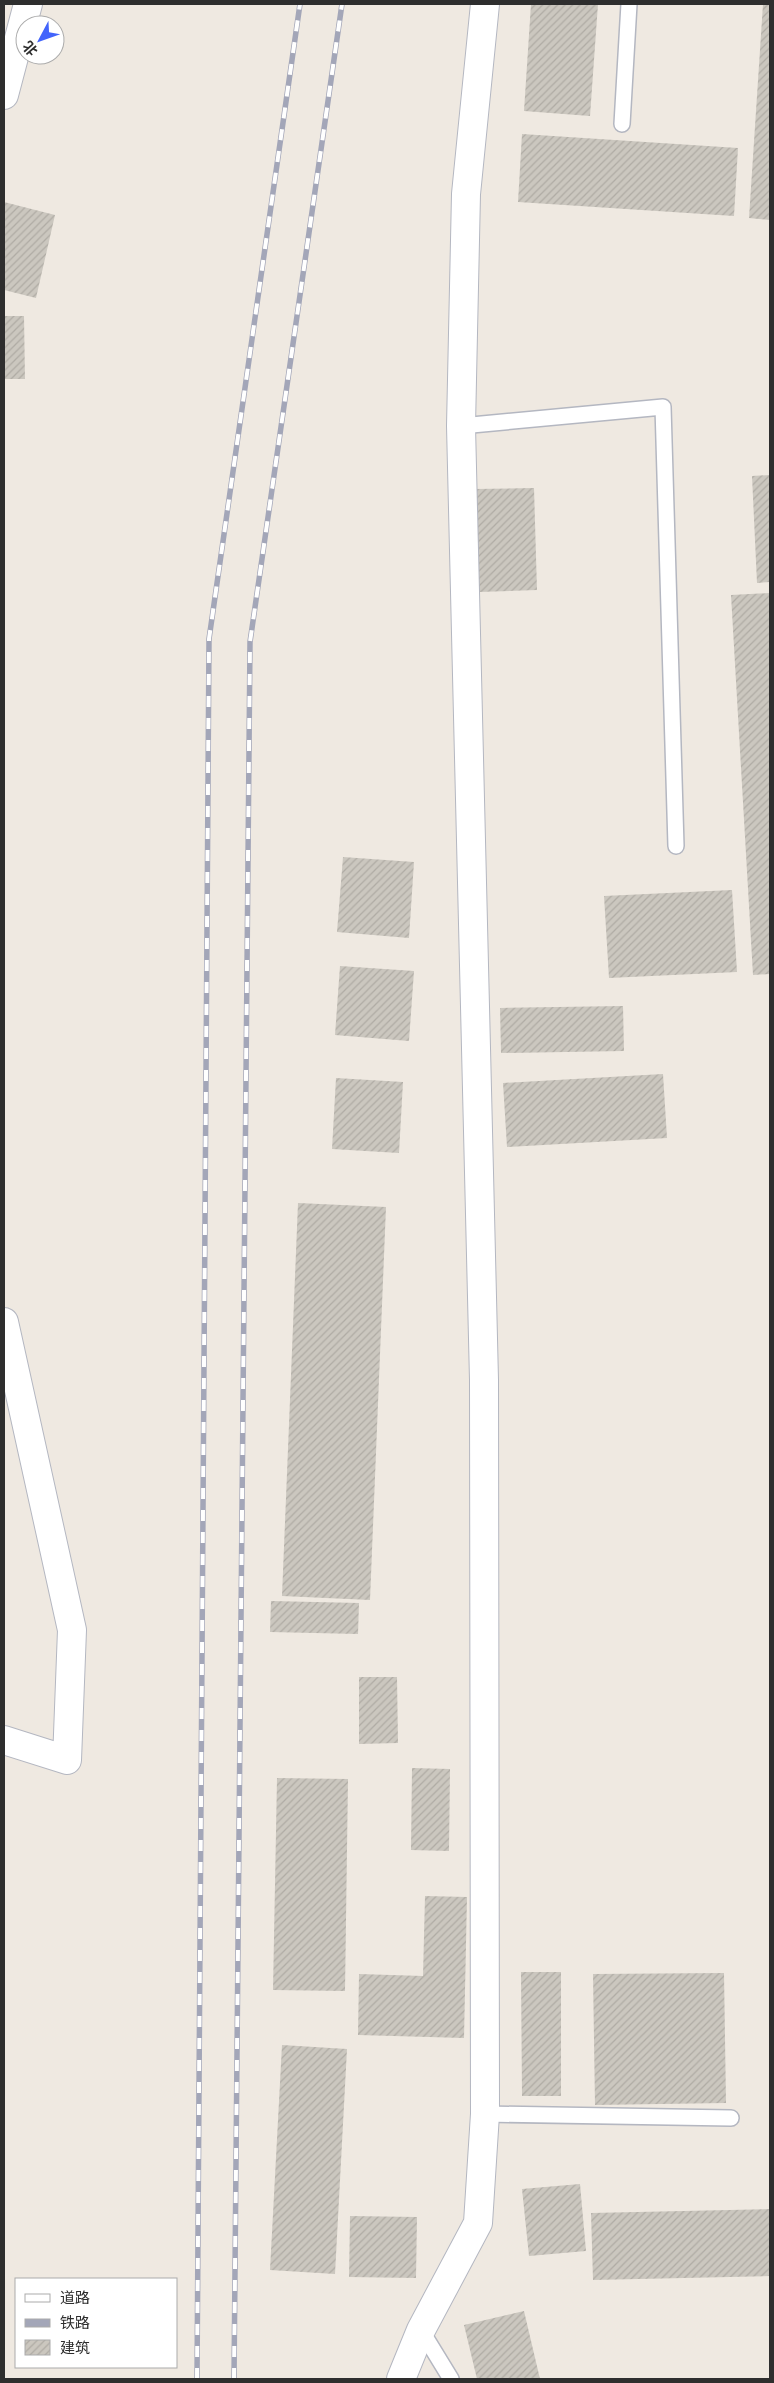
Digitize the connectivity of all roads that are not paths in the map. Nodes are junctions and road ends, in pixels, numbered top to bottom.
1 (28, 4) edge
2 (484, 4) edge
3 (629, 4) edge
4 (4, 95) edge
5 (622, 124) dead end
6 (461, 426) junction
7 (676, 846) dead end
8 (4, 1322) edge
9 (4, 1740) edge
10 (485, 2114) junction
11 (730, 2118) dead end
12 (420, 2330) junction
13 (401, 2379) edge
14 (451, 2379) edge

1 - 4 street
2 - 6 street
3 - 5 lane
6 - 7 lane
6 - 10 street
8 - 9 street
10 - 11 lane
10 - 12 street
12 - 13 street
12 - 14 lane

